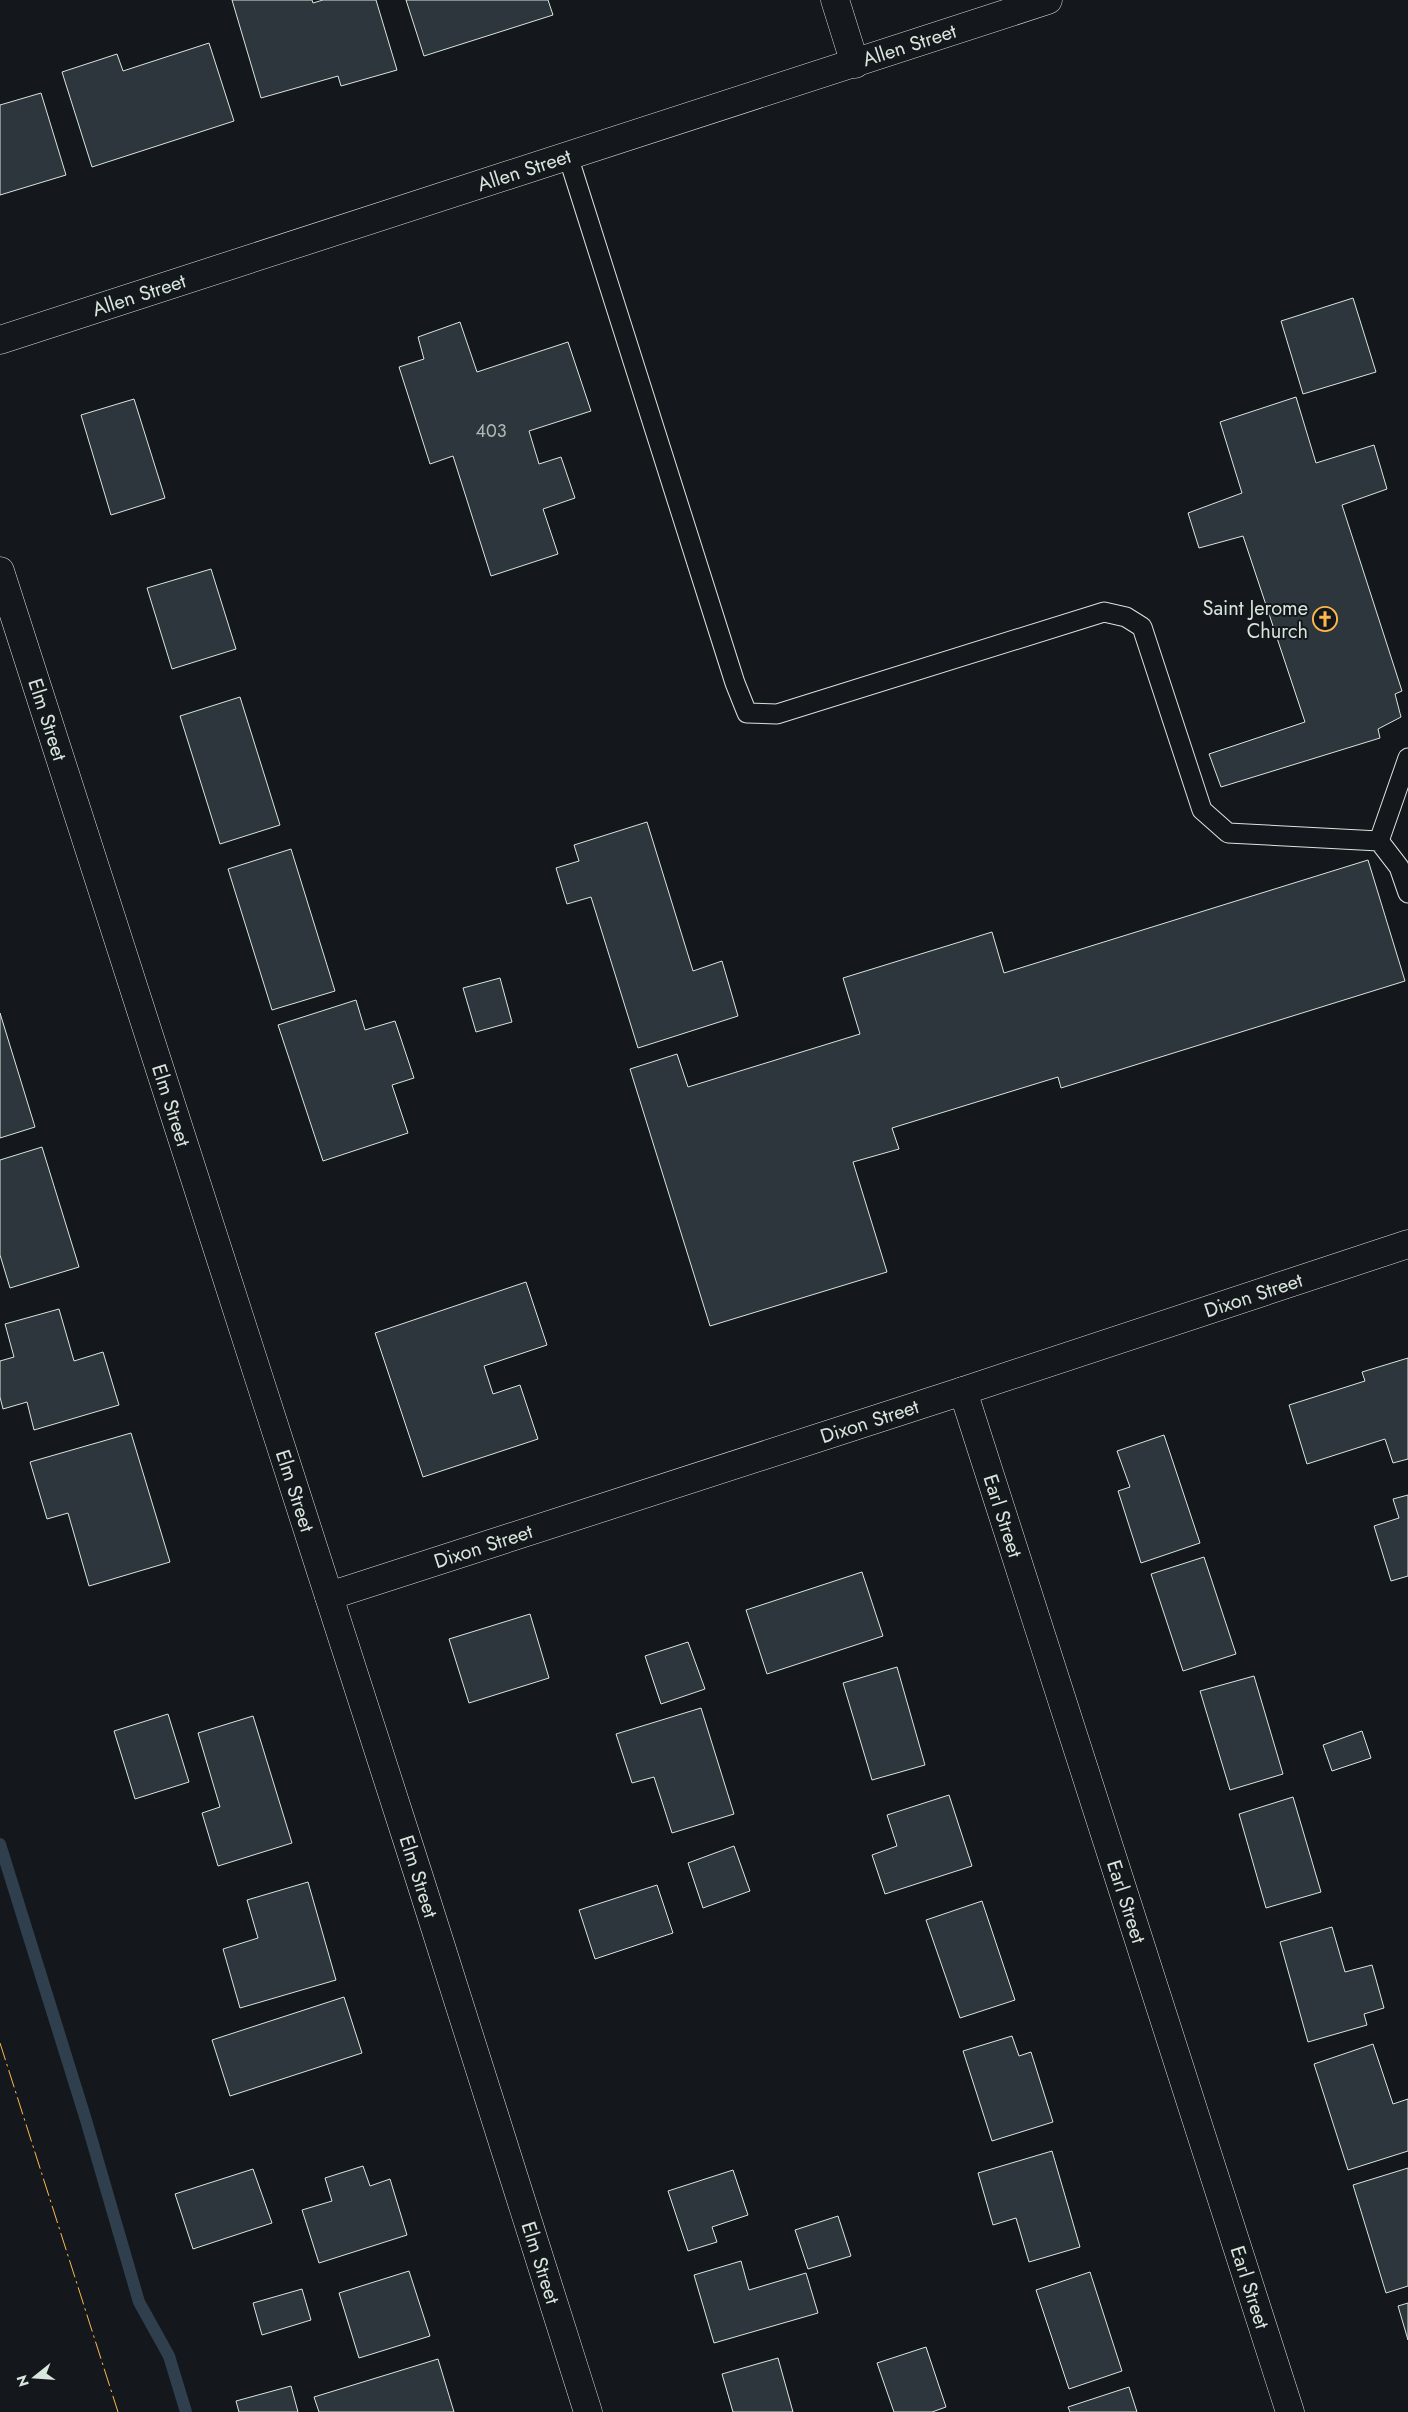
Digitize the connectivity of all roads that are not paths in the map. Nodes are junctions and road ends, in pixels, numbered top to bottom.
1 (835, 0) edge
2 (1048, 0) edge
3 (855, 64) junction
4 (568, 156) junction
5 (0, 340) edge
6 (0, 571) edge
7 (1408, 758) edge
8 (1379, 842) junction
9 (1408, 893) edge
10 (1408, 1244) edge
11 (963, 1391) junction
12 (329, 1596) junction
13 (588, 2412) edge
14 (1290, 2412) edge

1 - 3 street
2 - 3 street, Allen Street
3 - 4 street, Allen Street
4 - 5 street, Allen Street
4 - 8 lane
6 - 12 street, Elm Street
7 - 8 lane
8 - 9 lane
10 - 11 street, Dixon Street
11 - 12 street, Dixon Street
11 - 14 street, Earl Street
12 - 13 street, Elm Street

